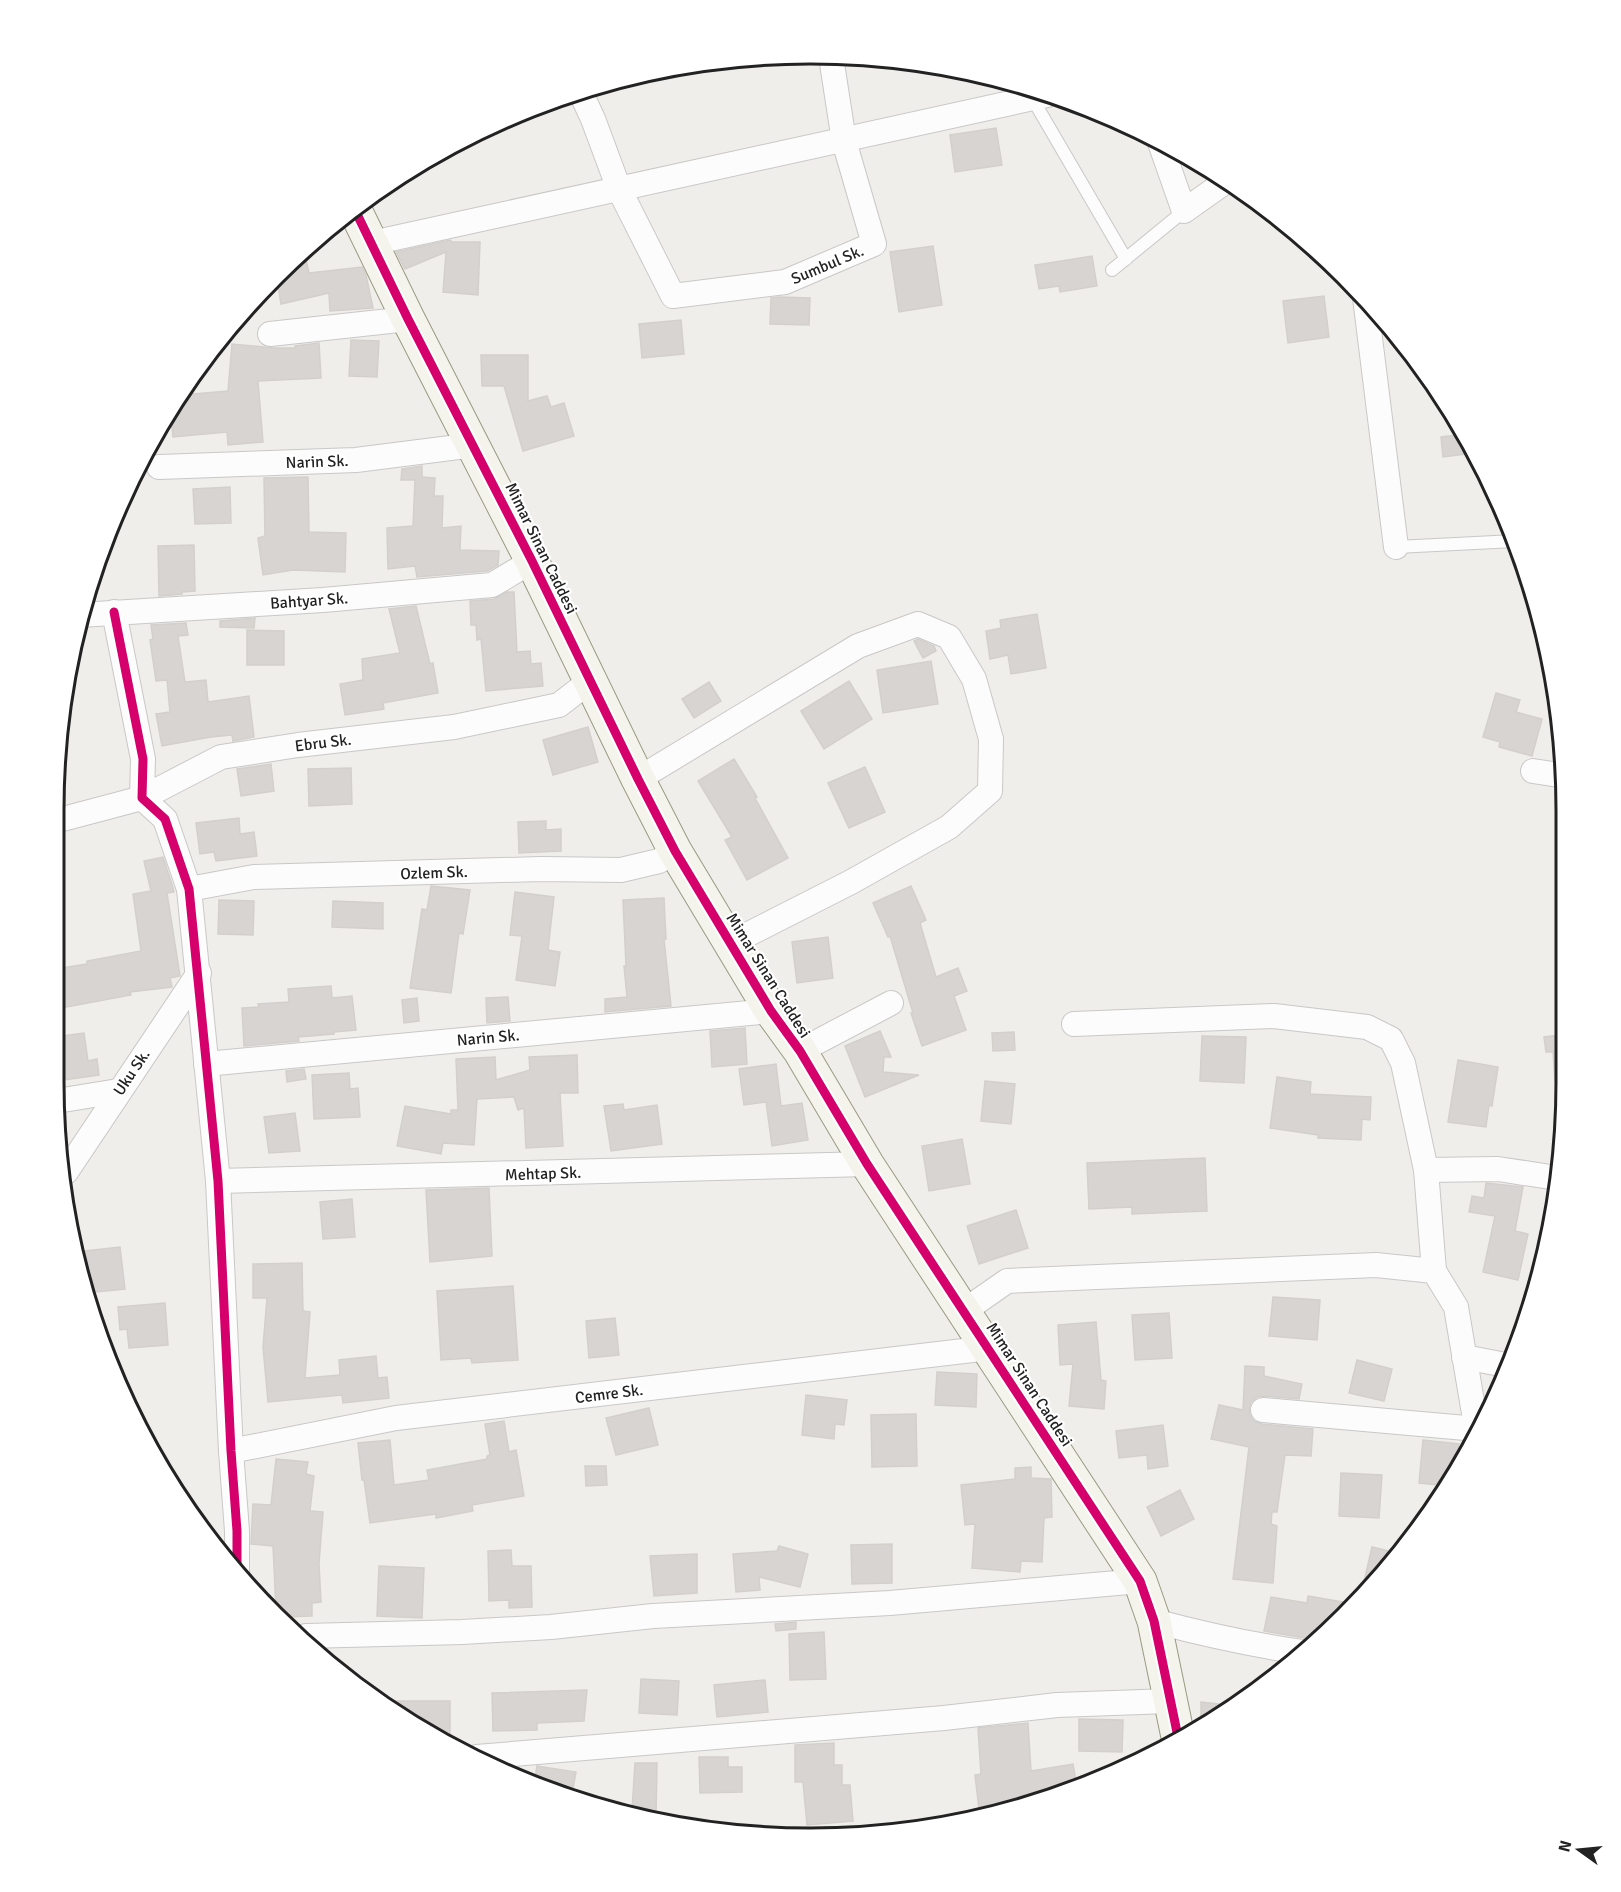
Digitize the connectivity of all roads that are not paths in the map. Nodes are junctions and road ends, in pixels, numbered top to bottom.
1 (832, 65) edge
2 (1032, 99) edge
3 (584, 100) edge
4 (1041, 101) edge
5 (844, 141) junction
6 (1164, 153) edge
7 (1219, 186) edge
8 (619, 189) junction
9 (1184, 211) junction
10 (359, 217) edge
11 (372, 243) junction
12 (1126, 259) junction
13 (1112, 270) dead end
14 (408, 319) junction
15 (1376, 326) edge
16 (270, 334) dead end
17 (474, 445) junction
18 (159, 467) dead end
19 (1506, 542) edge
20 (1396, 547) joint
21 (532, 561) junction
22 (114, 612) junction
23 (91, 614) edge
24 (590, 681) junction
25 (1533, 771) dead end
26 (1555, 774) edge
27 (638, 779) junction
28 (142, 798) junction
29 (64, 818) edge
30 (675, 851) junction
31 (189, 889) junction
32 (731, 943) junction
33 (199, 973) junction
34 (891, 1003) dead end
35 (771, 1011) junction
36 (1074, 1023) dead end
37 (800, 1051) junction
38 (206, 1064) junction
39 (118, 1091) junction
40 (65, 1100) edge
41 (867, 1164) junction
42 (70, 1166) edge
43 (1426, 1170) junction
44 (1550, 1177) edge
45 (218, 1181) junction
46 (1434, 1271) junction
47 (964, 1311) junction
48 (989, 1348) junction
49 (1464, 1357) junction
50 (1501, 1364) edge
51 (1263, 1410) dead end
52 (1475, 1420) edge
53 (1470, 1429) edge
54 (231, 1451) junction
55 (237, 1557) edge
56 (1140, 1581) junction
57 (1154, 1621) junction
58 (312, 1636) edge
59 (1292, 1650) edge
60 (1170, 1701) junction
61 (1177, 1732) edge
62 (492, 1756) edge

1 - 5 street
2 - 5 street
3 - 8 street
4 - 12 lane
5 - 8 street
5 - 8 street, Sumbul Sk.
6 - 9 street
7 - 9 street
8 - 11 street
9 - 12 lane
10 - 11 street, Mimar Sinan Caddesi
11 - 14 street, Mimar Sinan Caddesi
12 - 13 lane
14 - 16 street
14 - 17 street, Mimar Sinan Caddesi
15 - 20 street
17 - 18 street, Narin Sk.
17 - 21 street, Mimar Sinan Caddesi
19 - 20 lane
21 - 22 street, Bahtyar Sk.
21 - 24 street, Mimar Sinan Caddesi
22 - 23 street, Bahtyar Sk.
22 - 28 street
24 - 27 street, Mimar Sinan Caddesi
24 - 28 street, Ebru Sk.
25 - 26 street
27 - 30 street, Mimar Sinan Caddesi
27 - 32 street
28 - 29 street, Ebru Sk.
28 - 31 street
30 - 31 street, Ozlem Sk.
30 - 32 street, Mimar Sinan Caddesi
31 - 33 street
32 - 35 street, Mimar Sinan Caddesi
33 - 38 street
33 - 39 street, Uku Sk.
34 - 37 street
35 - 37 street, Mimar Sinan Caddesi
35 - 38 street, Narin Sk.
36 - 43 street
37 - 41 street, Mimar Sinan Caddesi
38 - 45 street
39 - 40 street
39 - 42 street, Uku Sk.
41 - 45 street, Mehtap Sk.
41 - 47 street, Mimar Sinan Caddesi
43 - 44 street
43 - 46 street
45 - 54 street
46 - 47 street
46 - 49 street
47 - 48 street, Mimar Sinan Caddesi
48 - 54 street, Cemre Sk.
48 - 56 street, Mimar Sinan Caddesi
49 - 50 street
49 - 52 street
51 - 53 street
54 - 55 street
56 - 57 street, Mimar Sinan Caddesi
56 - 58 street
57 - 59 street
57 - 60 street, Mimar Sinan Caddesi
60 - 61 street, Mimar Sinan Caddesi
60 - 62 street

